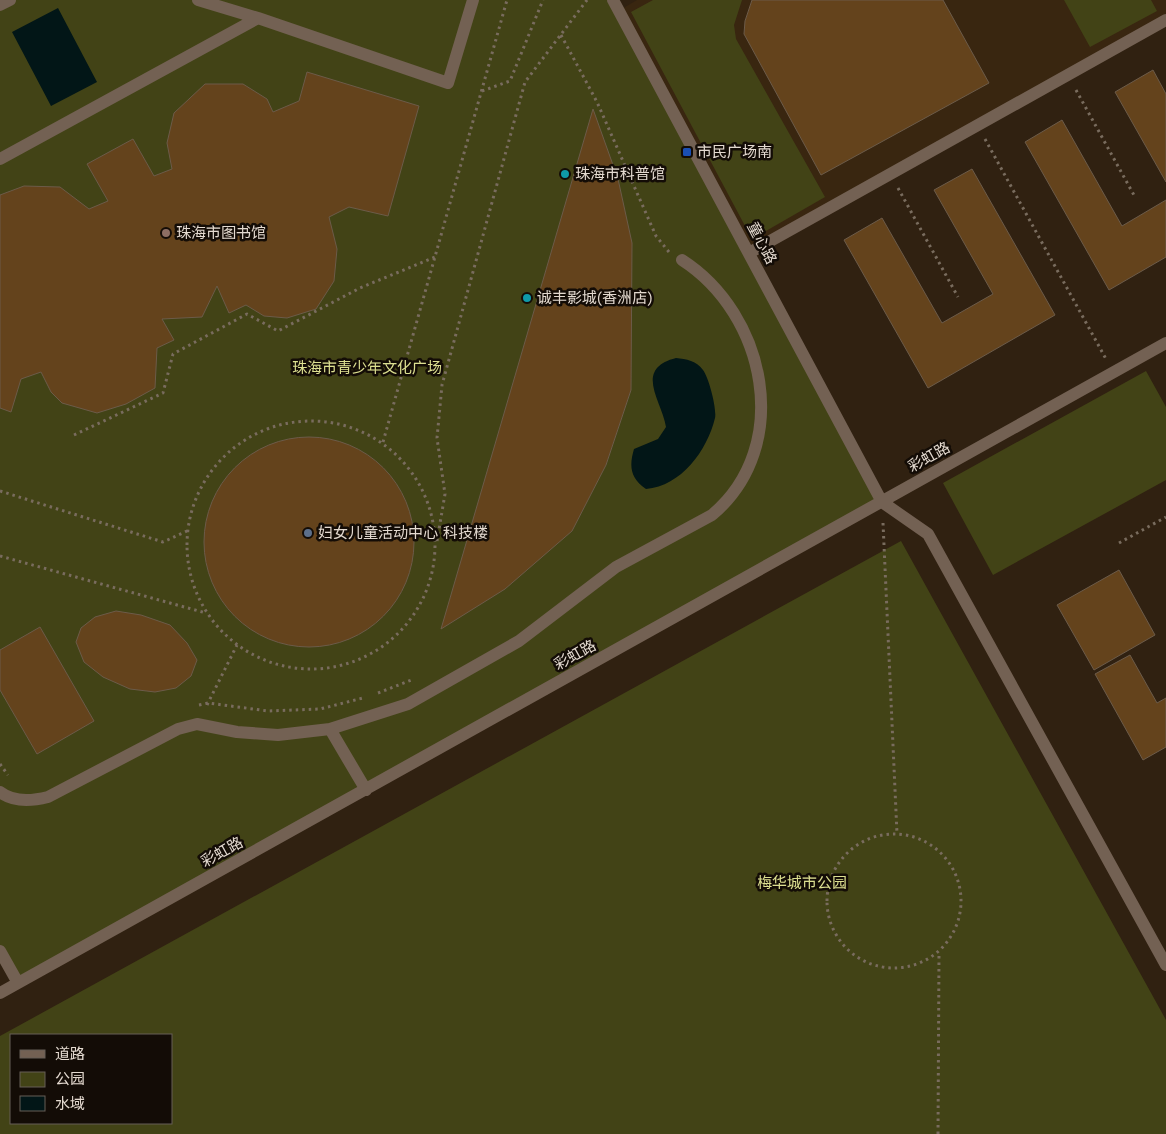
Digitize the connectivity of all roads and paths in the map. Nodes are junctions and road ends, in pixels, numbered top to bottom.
1 (10, 0) edge
2 (198, 0) edge
3 (473, 0) edge
4 (507, 0) edge
5 (543, 0) edge
6 (588, 0) edge
7 (613, 0) edge
8 (0, 6) edge
9 (258, 18) junction
10 (1166, 20) edge
11 (561, 35) junction
12 (1068, 75) junction
13 (482, 91) junction
14 (978, 125) junction
15 (0, 159) edge
16 (890, 174) junction
17 (1136, 197) dead end
18 (749, 253) junction
19 (435, 257) junction
20 (682, 260) joint
21 (958, 297) dead end
22 (1166, 343) edge
23 (1113, 373) junction
24 (74, 435) dead end
25 (383, 442) junction
26 (0, 492) edge
27 (882, 502) junction
28 (1166, 517) edge
29 (187, 530) junction
30 (1119, 543) dead end
31 (436, 544) junction
32 (0, 556) edge
33 (207, 613) junction
34 (237, 645) junction
35 (419, 676) dead end
36 (208, 703) junction
37 (197, 724) junction
38 (330, 729) junction
39 (366, 790) junction
40 (0, 792) edge
41 (897, 834) junction
42 (0, 951) edge
43 (940, 951) junction
44 (1166, 965) edge
45 (18, 983) junction
46 (0, 993) edge
47 (938, 1134) edge

1 - 8 street
2 - 9 street
3 - 9 street
4 - 13 path
5 - 13 path
6 - 11 path
7 - 18 street, 童心路
9 - 15 street
10 - 12 street
11 - 20 path
11 - 31 path
12 - 14 street
12 - 17 path
13 - 19 path
14 - 16 street
14 - 23 path
16 - 18 street
16 - 21 path
18 - 27 street, 童心路
19 - 24 path
19 - 25 path
20 - 38 street
22 - 23 street, 彩虹路
23 - 27 street, 彩虹路
25 - 29 path
25 - 31 path
26 - 29 path
27 - 39 street, 彩虹路
27 - 41 path
27 - 44 street
28 - 30 path
29 - 33 path
31 - 34 path
32 - 33 path
33 - 34 path
34 - 36 path
35 - 36 path
36 - 37 path
37 - 38 street
37 - 40 street
38 - 39 street
39 - 45 street, 彩虹路
41 - 43 path
41 - 43 path
42 - 45 street
43 - 47 path
45 - 46 street, 彩虹路

